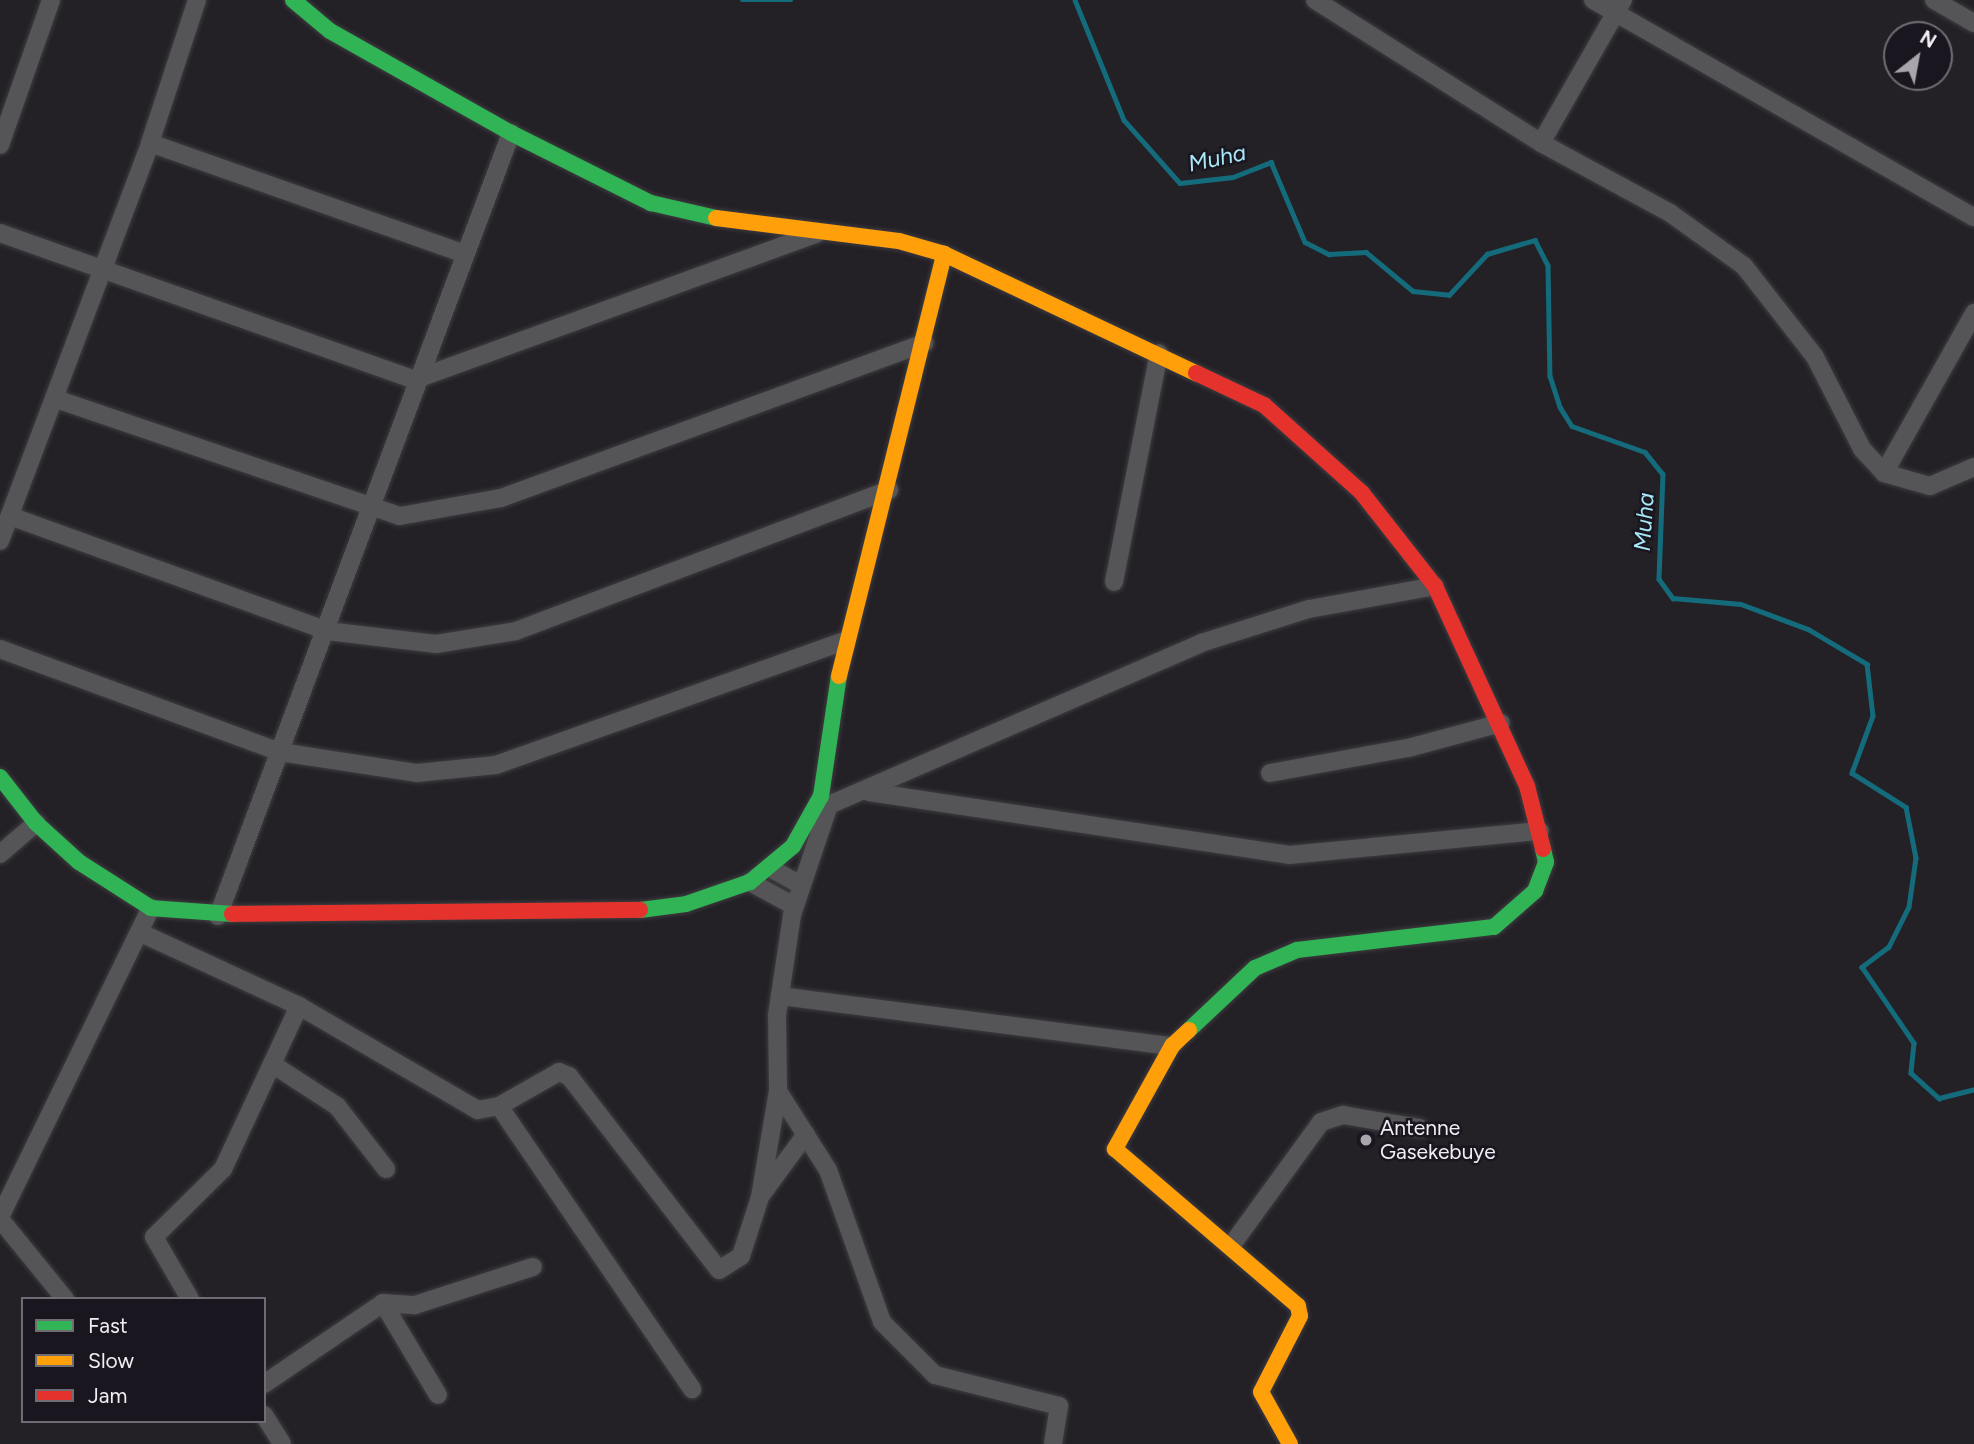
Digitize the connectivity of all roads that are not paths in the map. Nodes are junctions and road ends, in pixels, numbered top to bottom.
1 (51, 0) edge
2 (197, 0) edge
3 (293, 0) edge
4 (1315, 0) edge
5 (1593, 0) edge
6 (1934, 0) edge
7 (1620, 7) edge
8 (1974, 23) edge
9 (511, 133) junction
10 (1541, 143) junction
11 (150, 144) junction
12 (0, 145) edge
13 (1974, 218) edge
14 (826, 229) junction
15 (0, 233) edge
16 (466, 254) junction
17 (944, 254) junction
18 (103, 269) junction
19 (1974, 313) edge
20 (925, 343) junction
21 (1160, 353) junction
22 (414, 380) junction
23 (56, 399) junction
24 (1974, 467) edge
25 (1884, 473) junction
26 (889, 490) junction
27 (370, 508) junction
28 (10, 516) junction
29 (0, 541) edge
30 (1114, 582) dead end
31 (1435, 586) junction
32 (327, 631) junction
33 (844, 640) junction
34 (0, 649) edge
35 (1501, 723) junction
36 (280, 752) junction
37 (1270, 774) dead end
38 (0, 777) edge
39 (869, 792) junction
40 (823, 808) junction
41 (36, 823) junction
42 (1540, 831) junction
43 (0, 854) edge
44 (770, 868) junction
45 (750, 881) junction
46 (801, 885) junction
47 (794, 906) junction
48 (151, 908) junction
49 (218, 916) junction
50 (141, 933) junction
51 (780, 996) junction
52 (299, 1006) junction
53 (1172, 1046) junction
54 (272, 1064) junction
55 (778, 1091) junction
56 (499, 1106) junction
57 (1420, 1128) dead end
58 (806, 1134) junction
59 (386, 1169) dead end
60 (760, 1197) junction
61 (0, 1218) edge
62 (1231, 1246) junction
63 (533, 1267) dead end
64 (63, 1297) edge
65 (189, 1297) edge
66 (383, 1303) junction
67 (266, 1383) edge
68 (692, 1389) dead end
69 (438, 1395) dead end
70 (266, 1418) edge
71 (282, 1444) edge
72 (1053, 1444) edge
73 (1290, 1444) edge

1 - 12 street
2 - 11 street
3 - 9 street
4 - 10 street
5 - 7 street
6 - 8 street
7 - 10 street
7 - 13 street
9 - 14 street
9 - 16 street
10 - 25 street
11 - 16 street
11 - 18 street
14 - 17 street
14 - 22 street
15 - 18 street
16 - 22 street
17 - 20 street
17 - 21 street
18 - 22 street
18 - 23 street
19 - 25 street
20 - 26 street
20 - 27 street
21 - 30 street
21 - 31 street
22 - 27 street
23 - 27 street
23 - 28 street
24 - 25 street
26 - 32 street
26 - 33 street
27 - 32 street
28 - 29 street
28 - 32 street
31 - 35 street
31 - 39 street
32 - 36 street
33 - 36 street
33 - 40 street
34 - 36 street
35 - 37 street
35 - 42 street
36 - 49 street
38 - 41 street
39 - 40 street
39 - 42 street
40 - 44 street
40 - 46 street
41 - 43 street
41 - 48 street
42 - 53 street
44 - 45 street
44 - 46 street
45 - 47 street
45 - 49 street
46 - 47 street
47 - 51 street
48 - 49 street
48 - 50 street
50 - 52 street
50 - 61 street
51 - 53 street
51 - 55 street
52 - 54 street
52 - 56 street
53 - 62 street
54 - 59 street
54 - 65 street
55 - 58 street
55 - 60 street
56 - 60 street
56 - 68 street
57 - 62 street
58 - 60 street
58 - 72 street
61 - 64 street
62 - 73 street
63 - 66 street
66 - 67 street
66 - 69 street
70 - 71 street

